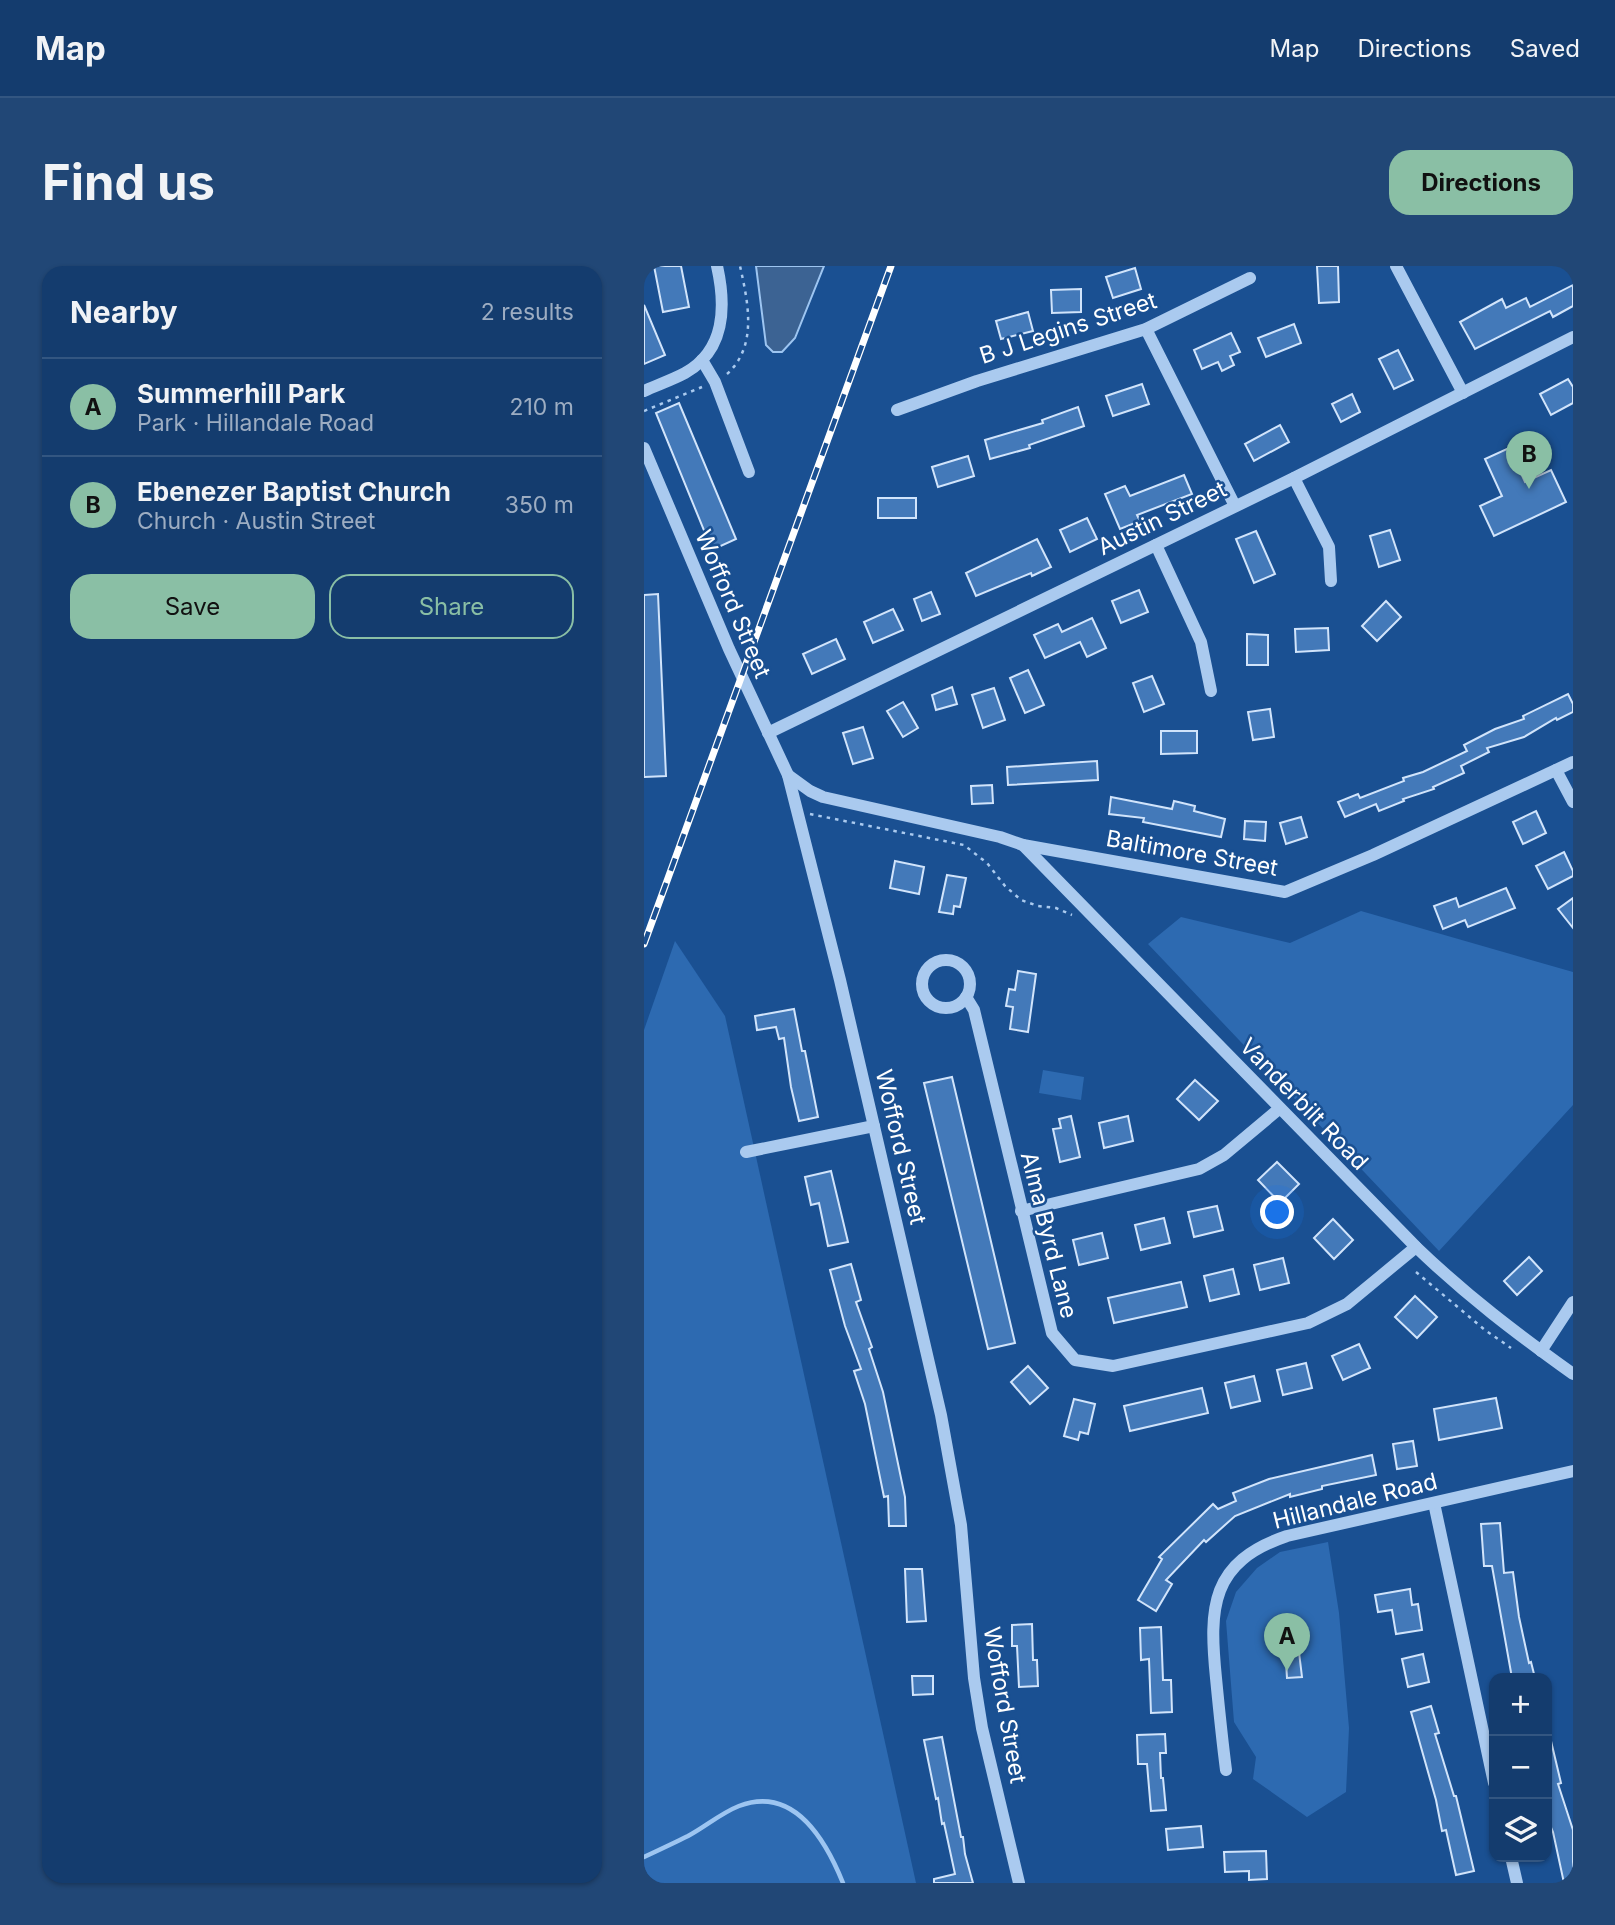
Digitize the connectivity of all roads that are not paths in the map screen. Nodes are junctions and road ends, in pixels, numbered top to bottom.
1 (717, 266) edge
2 (1396, 266) edge
3 (1250, 278) dead end
4 (1146, 329) junction
5 (1573, 337) edge
6 (702, 360) junction
7 (644, 391) edge
8 (1463, 393) junction
9 (897, 410) dead end
10 (644, 448) edge
11 (749, 472) dead end
12 (1294, 478) junction
13 (1235, 506) junction
14 (1156, 545) junction
15 (1331, 581) dead end
16 (1211, 691) dead end
17 (768, 733) junction
18 (1573, 762) edge
19 (1556, 770) junction
20 (788, 775) junction
21 (1573, 802) edge
22 (1023, 845) junction
23 (966, 997) dead end
24 (1279, 1109) junction
25 (874, 1126) junction
26 (746, 1153) dead end
27 (1021, 1211) junction
28 (1416, 1247) junction
29 (1573, 1302) edge
30 (1541, 1351) junction
31 (1573, 1374) edge
32 (1573, 1471) edge
33 (1434, 1503) junction
34 (1489, 1760) edge
35 (1226, 1770) dead end
36 (1512, 1862) edge
37 (1019, 1883) edge
38 (1517, 1883) edge

1 - 6 street
2 - 8 street
3 - 4 street, B J Legins Street
4 - 9 street, B J Legins Street
4 - 13 street
5 - 8 street, Austin Street
6 - 7 street
6 - 11 street
8 - 12 street, Austin Street
10 - 17 street, Wofford Street
12 - 13 street, Austin Street
12 - 15 street
13 - 14 street, Austin Street
14 - 16 street
14 - 17 street, Austin Street
17 - 20 street, Wofford Street
18 - 19 street, Baltimore Street
19 - 21 street
19 - 22 street, Baltimore Street
20 - 22 street, Baltimore Street
20 - 25 street, Wofford Street
22 - 24 street, Vanderbilt Road
23 - 27 street, Alma Byrd Lane
24 - 27 street
24 - 28 street, Vanderbilt Road
25 - 26 street
25 - 37 street, Wofford Street
27 - 28 street, Alma Byrd Lane
28 - 30 street, Vanderbilt Road
29 - 30 street
30 - 31 street, Vanderbilt Road
32 - 33 street, Hillandale Road
33 - 34 street
33 - 35 street, Hillandale Road
36 - 38 street

